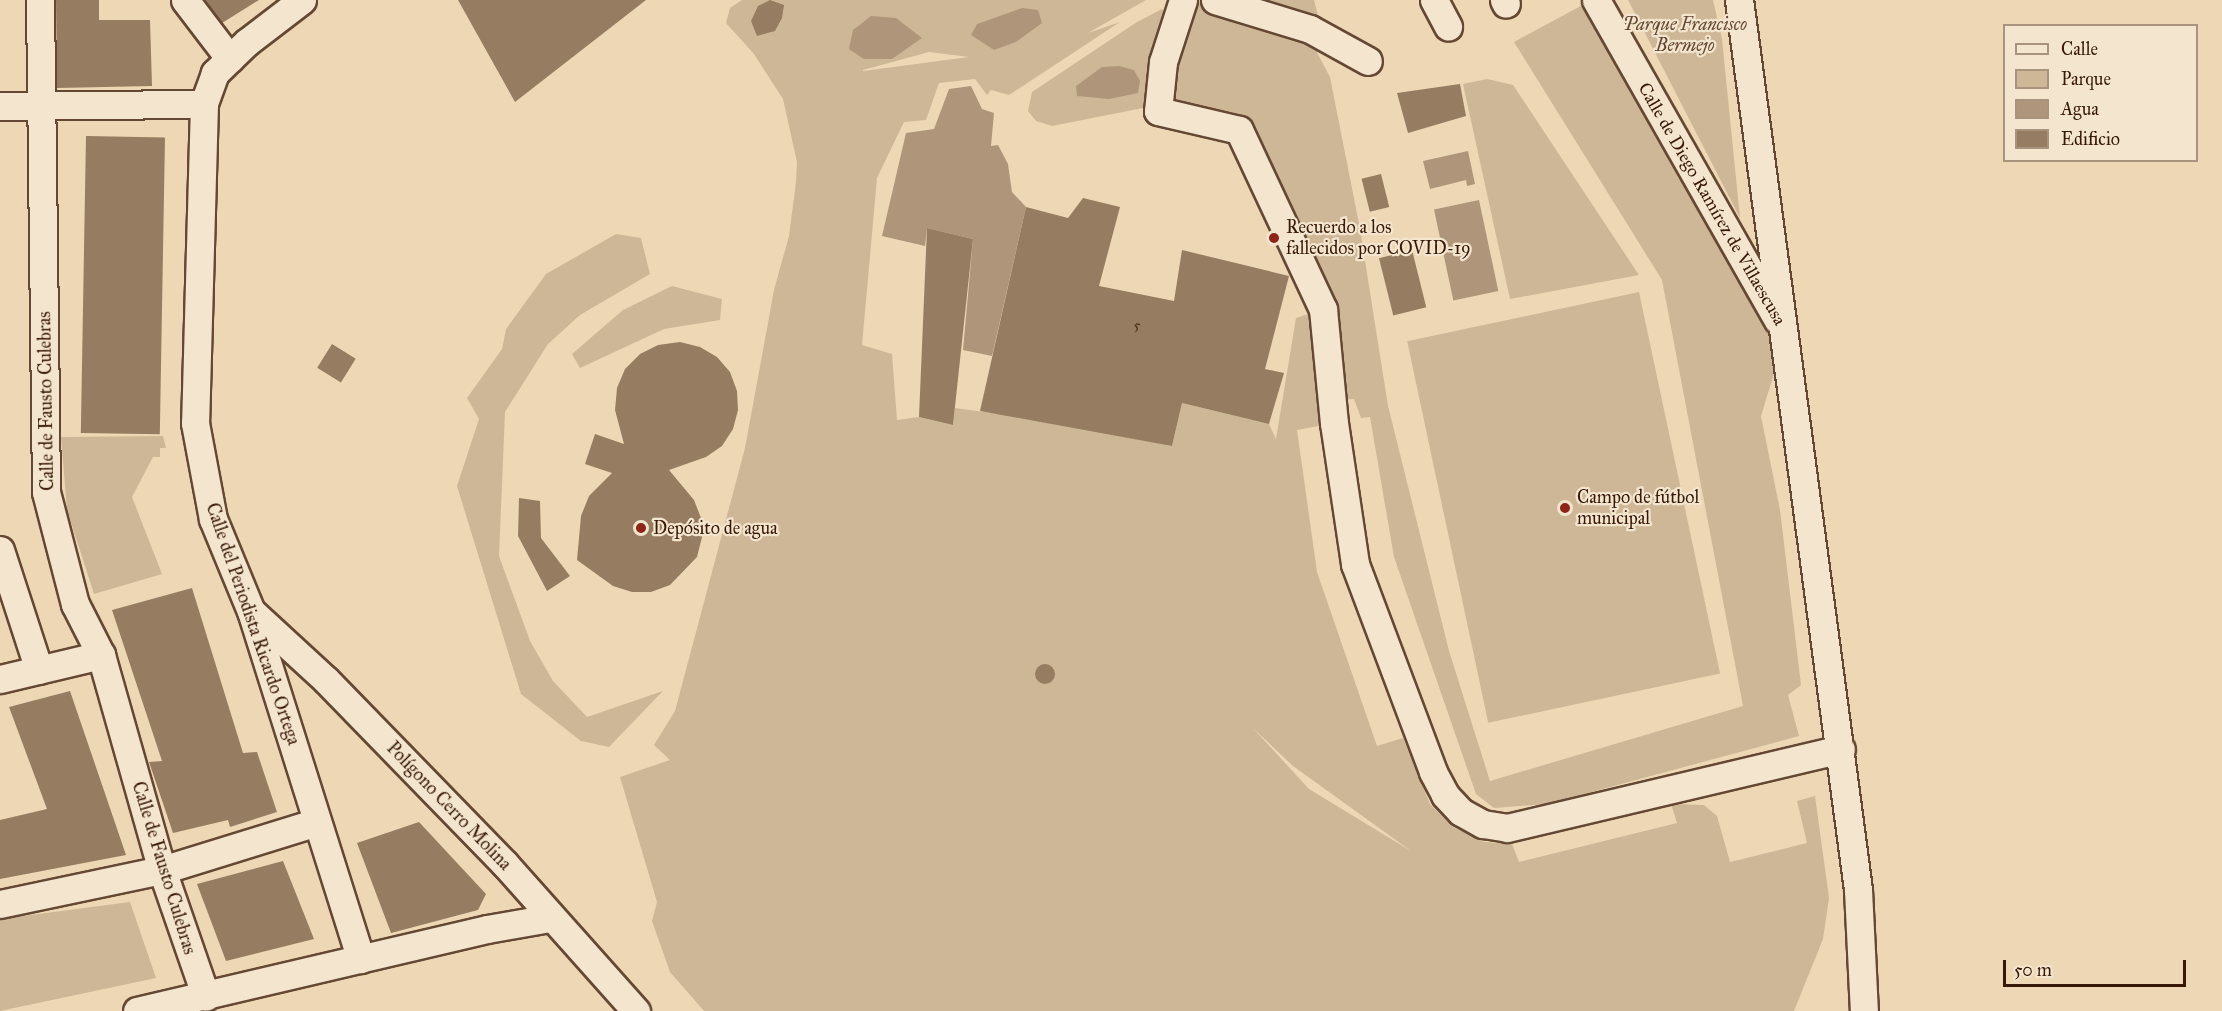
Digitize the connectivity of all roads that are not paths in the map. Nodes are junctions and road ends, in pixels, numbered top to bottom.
1 (40, 0) edge
2 (185, 0) edge
3 (303, 0) edge
4 (1183, 0) edge
5 (1215, 0) edge
6 (1434, 0) edge
7 (1596, 0) edge
8 (1739, 0) edge
9 (1448, 26) dead end
10 (230, 59) junction
11 (1368, 61) dead end
12 (204, 104) junction
13 (42, 105) junction
14 (0, 106) edge
15 (1786, 334) junction
16 (0, 550) edge
17 (251, 611) junction
18 (101, 655) junction
19 (39, 670) junction
20 (0, 679) edge
21 (1841, 749) junction
22 (317, 822) junction
23 (162, 870) junction
24 (0, 904) edge
25 (549, 918) junction
26 (361, 959) junction
27 (206, 996) junction
28 (137, 1011) edge
29 (636, 1011) edge
30 (1864, 1011) edge

1 - 13 street, Calle de Fausto Culebras
2 - 10 street
3 - 10 street, Calle del Periodista Ricardo Ortega
4 - 21 street
5 - 11 street
6 - 9 street
7 - 15 street, Calle de Diego Ramírez de Villaescusa
8 - 15 street, Calle de Diego Ramírez de Villaescusa
10 - 12 street, Calle del Periodista Ricardo Ortega
12 - 13 street
12 - 17 street, Calle del Periodista Ricardo Ortega
13 - 14 street
13 - 18 street, Calle de Fausto Culebras
15 - 21 street
16 - 19 street
17 - 22 street, Calle del Periodista Ricardo Ortega
17 - 25 street, Polígono Cerro Molina
18 - 19 street
18 - 23 street, Calle de Fausto Culebras
19 - 20 street
21 - 30 street
22 - 23 street
22 - 26 street, Calle del Periodista Ricardo Ortega
23 - 24 street
23 - 27 street, Calle de Fausto Culebras
25 - 26 street
25 - 29 street, Polígono Cerro Molina
26 - 27 street
27 - 28 street

